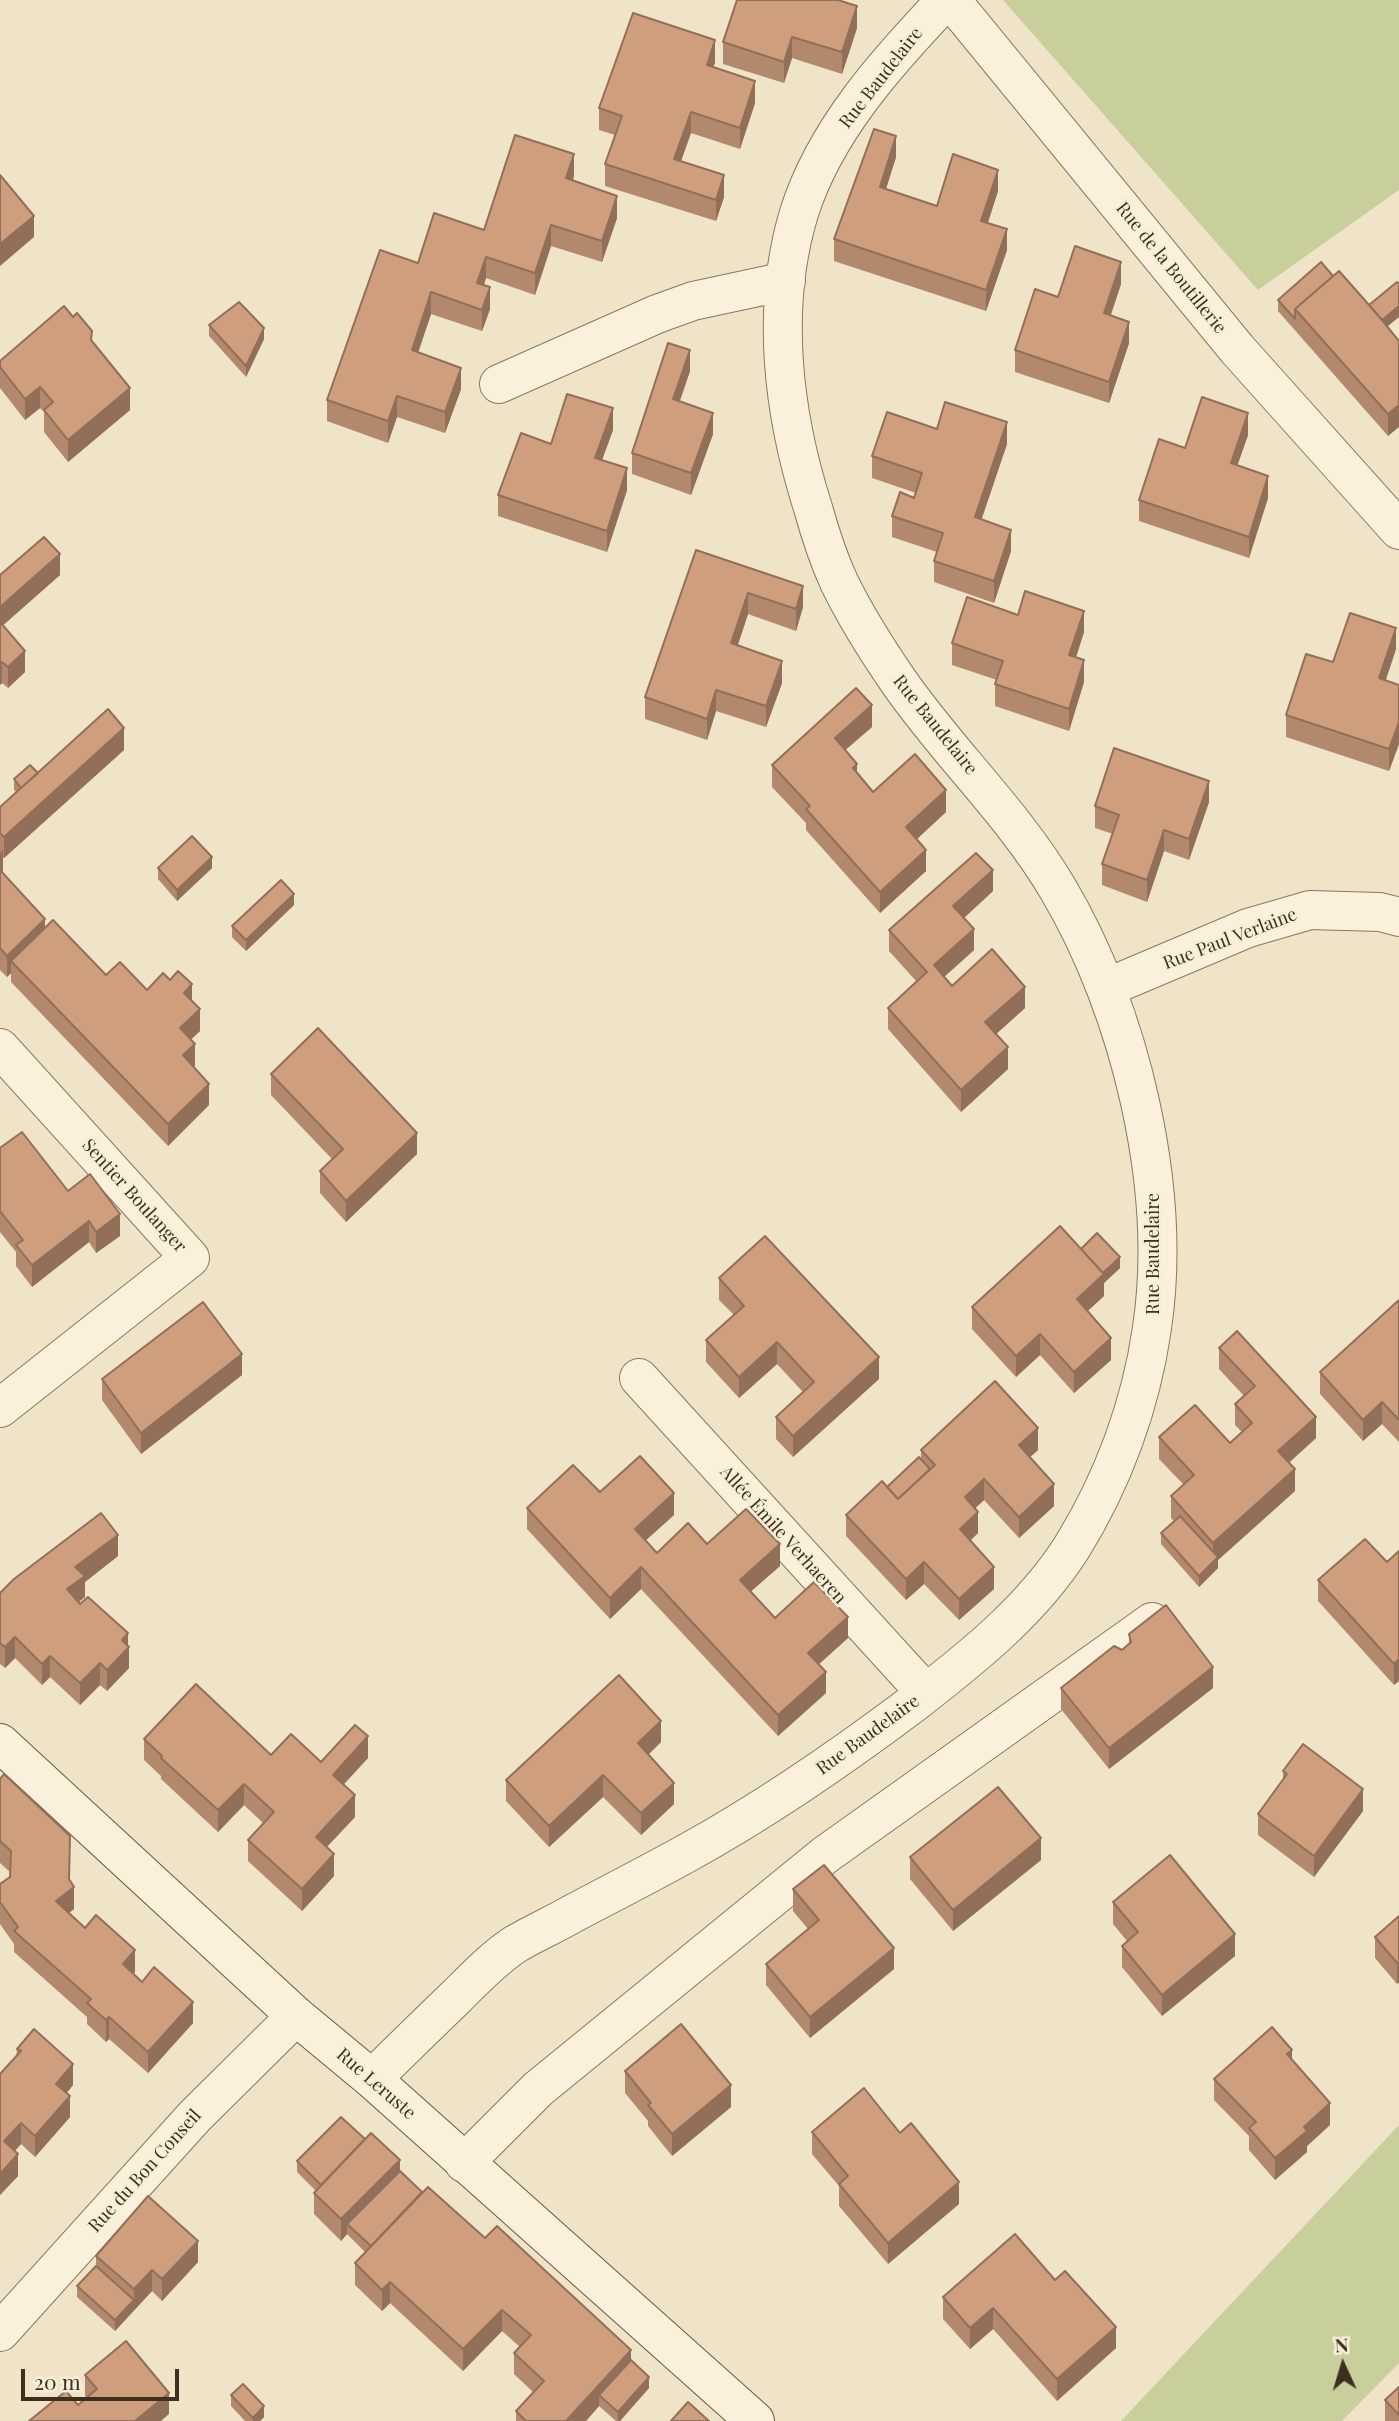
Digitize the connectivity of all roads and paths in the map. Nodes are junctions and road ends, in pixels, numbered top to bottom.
1 (948, 0) edge
2 (786, 281) junction
3 (499, 384) dead end
4 (1399, 530) edge
5 (1399, 917) edge
6 (1106, 988) junction
7 (0, 1048) edge
8 (639, 1378) dead end
9 (0, 1408) edge
10 (1152, 1622) edge
11 (926, 1693) junction
12 (0, 1743) edge
13 (296, 2016) junction
14 (372, 2079) junction
15 (464, 2163) junction
16 (0, 2332) edge
17 (755, 2421) edge

1 - 2 street, Rue Baudelaire
1 - 4 street, Rue de la Boutillerie
2 - 3 street
2 - 6 street, Rue Baudelaire
5 - 6 street, Rue Paul Verlaine
6 - 11 street, Rue Baudelaire
7 - 9 street, Sentier Boulanger
8 - 11 street, Allée Émile Verhaeren
10 - 15 street
11 - 14 street, Rue Baudelaire
12 - 13 street, Rue Leruste
13 - 14 street, Rue Leruste
13 - 16 street, Rue du Bon Conseil
14 - 15 street, Rue Leruste
15 - 17 street, Rue Leruste

